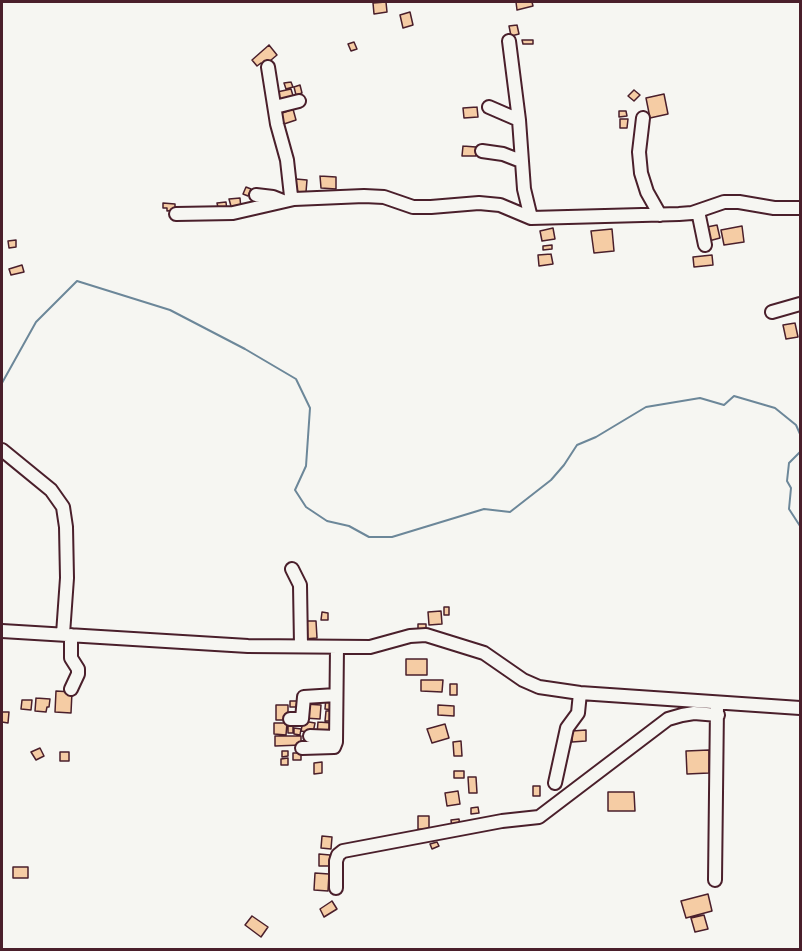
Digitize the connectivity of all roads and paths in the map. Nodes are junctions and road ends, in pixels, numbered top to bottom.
1 (509, 41) dead end
2 (268, 67) dead end
3 (299, 101) dead end
4 (275, 107) junction
5 (489, 107) dead end
6 (643, 118) dead end
7 (519, 120) junction
8 (482, 151) dead end
9 (521, 161) junction
10 (256, 195) dead end
11 (289, 201) junction
12 (801, 208) edge
13 (698, 211) junction
14 (176, 214) dead end
15 (660, 215) junction
16 (531, 218) junction
17 (705, 245) dead end
18 (801, 304) edge
19 (772, 312) dead end
20 (2, 450) edge
21 (291, 569) dead end
22 (2, 631) edge
23 (67, 634) junction
24 (301, 645) junction
25 (337, 646) junction
26 (71, 689) dead end
27 (580, 693) junction
28 (336, 695) junction
29 (801, 708) edge
30 (717, 709) junction
31 (290, 719) dead end
32 (310, 736) dead end
33 (336, 737) junction
34 (302, 748) dead end
35 (555, 783) dead end
36 (715, 880) dead end
37 (336, 888) dead end

1 - 7 street
2 - 4 street
3 - 4 street
4 - 11 street
5 - 7 street
6 - 15 street
7 - 9 street
8 - 9 street
9 - 16 street
10 - 11 street
11 - 14 street
11 - 16 street
12 - 13 street
13 - 15 street
13 - 17 street
15 - 16 street
18 - 19 street
20 - 23 street
21 - 24 street
22 - 23 street
23 - 24 street
23 - 26 street
24 - 25 street
25 - 27 street
25 - 28 street
27 - 30 street
27 - 35 street
28 - 31 street
28 - 33 street
29 - 30 street
30 - 36 street
30 - 37 street
32 - 33 street
33 - 34 street

